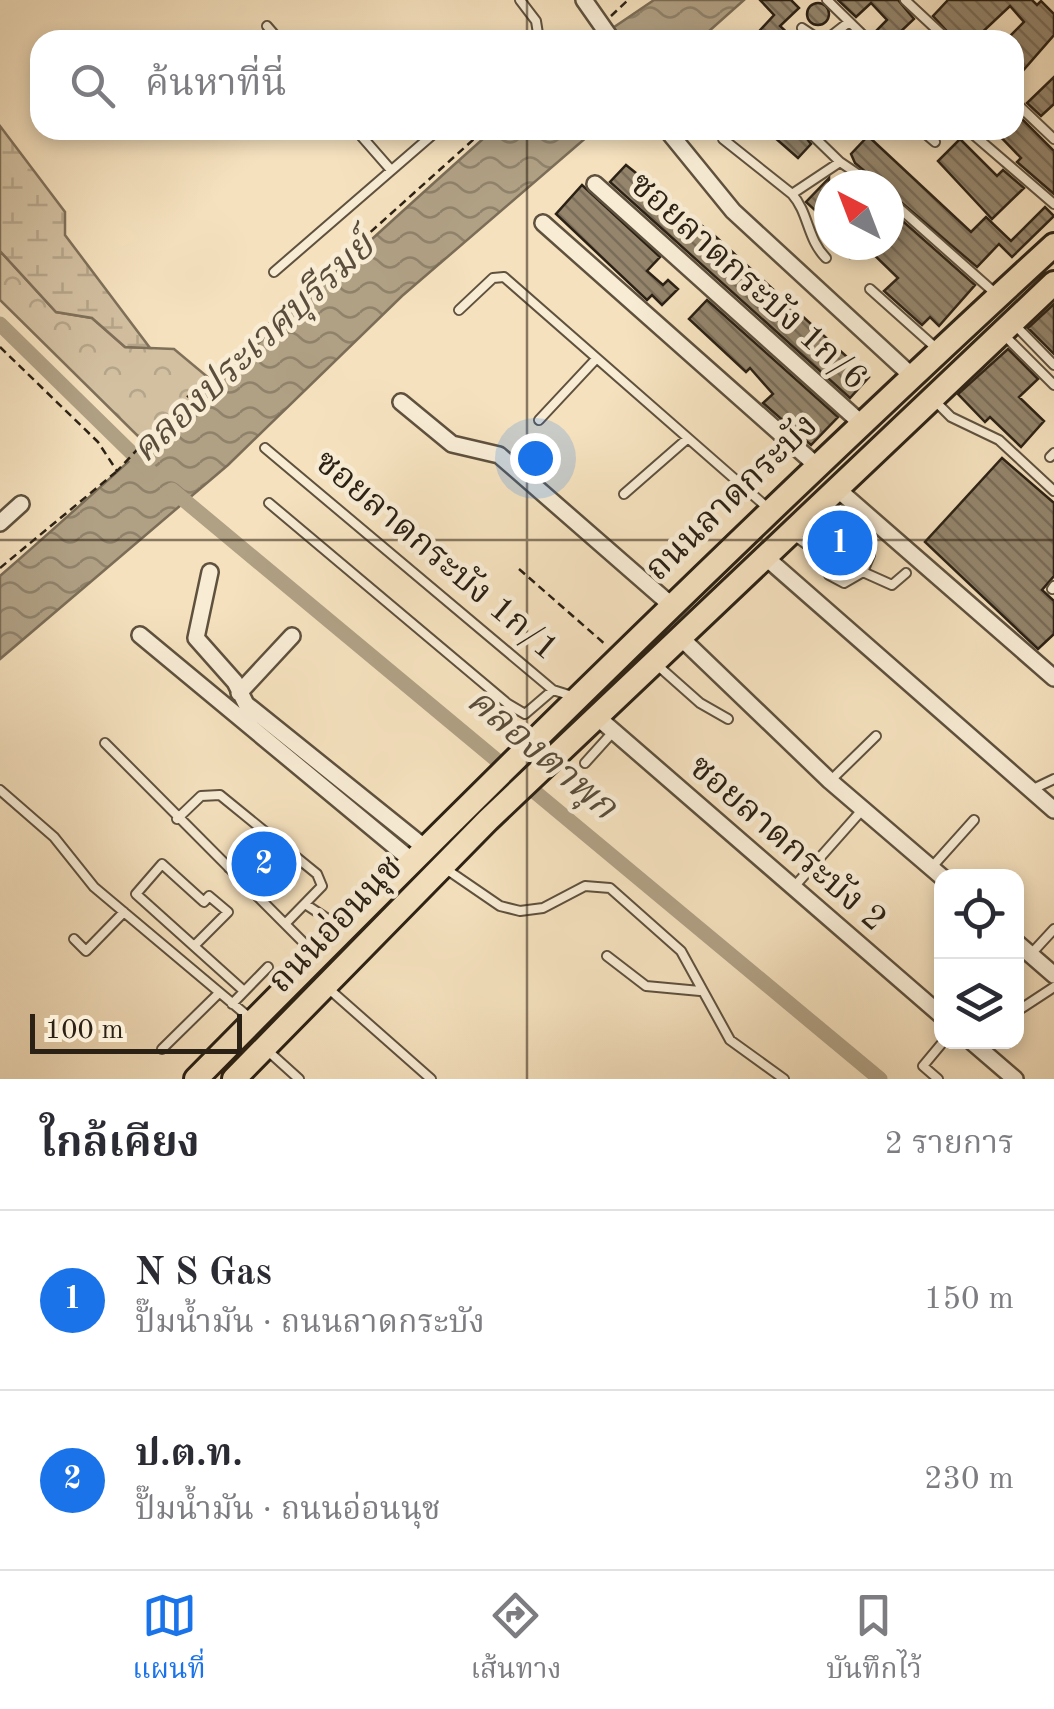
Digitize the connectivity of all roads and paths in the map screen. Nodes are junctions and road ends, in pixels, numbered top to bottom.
1 (520, 0) edge
2 (584, 0) edge
3 (827, 0) edge
4 (905, 0) edge
5 (849, 22) junction
6 (267, 26) dead end
7 (802, 28) dead end
8 (270, 30) edge
9 (537, 30) edge
10 (605, 30) edge
11 (806, 30) edge
12 (837, 30) edge
13 (857, 30) edge
14 (937, 30) edge
15 (1024, 111) edge
16 (1054, 139) edge
17 (365, 140) edge
18 (426, 140) edge
19 (473, 140) edge
20 (675, 140) edge
21 (724, 140) edge
22 (817, 140) edge
23 (933, 140) edge
24 (980, 140) edge
25 (935, 142) dead end
26 (840, 162) junction
27 (391, 170) junction
28 (852, 170) edge
29 (595, 184) dead end
30 (792, 194) junction
31 (1054, 204) edge
32 (904, 212) edge
33 (542, 223) dead end
34 (814, 241) edge
35 (1054, 245) edge
36 (274, 272) dead end
37 (1054, 283) edge
38 (870, 289) dead end
39 (998, 296) junction
40 (459, 310) dead end
41 (1006, 327) junction
42 (0, 347) edge
43 (940, 350) junction
44 (596, 359) junction
45 (1054, 366) edge
46 (912, 376) junction
47 (1054, 385) edge
48 (931, 396) junction
49 (400, 402) dead end
50 (539, 420) dead end
51 (861, 423) junction
52 (687, 439) junction
53 (265, 448) dead end
54 (816, 465) junction
55 (117, 470) junction
56 (836, 487) junction
57 (1054, 491) edge
58 (624, 494) dead end
59 (269, 503) dead end
60 (22, 504) dead end
61 (817, 504) junction
62 (769, 510) junction
63 (0, 523) edge
64 (839, 531) junction
65 (788, 532) junction
66 (816, 551) junction
67 (764, 555) junction
68 (0, 568) edge
69 (518, 570) dead end
70 (210, 572) dead end
71 (864, 572) junction
72 (906, 573) dead end
73 (670, 605) junction
74 (140, 636) dead end
75 (292, 636) dead end
76 (679, 636) junction
77 (608, 646) dead end
78 (652, 661) junction
79 (1054, 678) edge
80 (239, 692) junction
81 (565, 699) junction
82 (728, 719) dead end
83 (596, 726) junction
84 (876, 736) dead end
85 (105, 743) dead end
86 (585, 763) dead end
87 (1054, 779) edge
88 (830, 780) junction
89 (0, 790) edge
90 (1031, 790) junction
91 (463, 807) joint
92 (863, 809) junction
93 (1054, 810) edge
94 (177, 820) junction
95 (488, 820) joint
96 (974, 820) dead end
97 (263, 830) junction
98 (417, 853) junction
99 (443, 866) junction
100 (229, 868) junction
101 (938, 869) edge
102 (934, 870) edge
103 (792, 889) junction
104 (305, 904) junction
105 (124, 912) junction
106 (285, 924) junction
107 (343, 928) junction
108 (1054, 929) edge
109 (74, 939) dead end
110 (194, 946) junction
111 (1024, 948) edge
112 (1031, 954) junction
113 (316, 956) junction
114 (607, 956) dead end
115 (268, 967) dead end
116 (1054, 975) edge
117 (325, 986) junction
118 (1054, 987) edge
119 (244, 991) junction
120 (700, 991) junction
121 (219, 993) junction
122 (232, 1004) junction
123 (1024, 1007) edge
124 (934, 1009) edge
125 (253, 1020) junction
126 (265, 1048) junction
127 (938, 1049) edge
128 (980, 1049) edge
129 (162, 1050) dead end
130 (196, 1079) edge
131 (234, 1079) edge
132 (299, 1079) edge
133 (430, 1079) edge
134 (784, 1079) edge
135 (938, 1079) edge
136 (1015, 1079) edge

1 - 9 lane
2 - 10 street
3 - 5 lane
4 - 14 lane
5 - 12 lane
5 - 13 lane
6 - 8 lane
7 - 11 lane
15 - 16 lane
17 - 27 lane
18 - 27 lane
19 - 55 path
20 - 46 street
21 - 30 lane
22 - 26 lane
23 - 25 lane
24 - 31 lane
26 - 28 lane
26 - 30 lane
27 - 36 lane
29 - 51 street, ซอยลาดกระบัง 1ก/6
30 - 34 lane
32 - 39 lane
33 - 54 street
35 - 39 main road, ถนนลาดกระบัง
37 - 41 main road, ถนนลาดกระบัง
38 - 43 lane
39 - 43 main road, ถนนลาดกระบัง
40 - 44 lane
41 - 45 lane
41 - 47 lane
41 - 48 main road, ถนนลาดกระบัง
42 - 55 path
43 - 46 main road, ถนนลาดกระบัง
44 - 50 lane
44 - 52 lane
46 - 51 main road, ถนนลาดกระบัง
48 - 56 main road, ถนนลาดกระบัง
48 - 57 lane
49 - 73 street
51 - 54 main road, ถนนลาดกระบัง
52 - 58 lane
52 - 62 lane
53 - 81 lane, ซอยลาดกระบัง 1ก/1
54 - 62 main road, ถนนลาดกระบัง
55 - 68 path
56 - 61 main road, ถนนลาดกระบัง
56 - 79 street
59 - 81 lane
60 - 63 street
61 - 64 lane
61 - 65 main road, ถนนลาดกระบัง
62 - 73 main road, ถนนลาดกระบัง
64 - 66 lane
64 - 71 lane
65 - 66 lane
65 - 67 main road, ถนนลาดกระบัง
66 - 71 lane
67 - 76 main road, ถนนลาดกระบัง
67 - 90 street
69 - 77 path
70 - 80 street
71 - 72 lane
73 - 81 main road, ถนนลาดกระบัง
74 - 98 street
75 - 80 street
76 - 78 main road, ถนนลาดกระบัง
76 - 88 street
78 - 82 lane
78 - 83 main road, ถนนลาดกระบัง
80 - 98 street
81 - 91 main road, ถนนลาดกระบัง
83 - 86 lane
83 - 95 main road, ถนนลาดกระบัง
83 - 103 street, ซอยลาดกระบัง 2
84 - 88 lane
85 - 94 lane
87 - 90 lane
88 - 92 street
89 - 105 lane
90 - 93 street
91 - 98 main road, ถนนอ่อนนุช
92 - 102 street
92 - 103 lane
94 - 97 lane
94 - 100 lane
95 - 99 main road, ถนนอ่อนนุช
96 - 101 lane
97 - 100 lane
97 - 104 lane
98 - 107 main road, ถนนอ่อนนุช
99 - 117 main road, ถนนอ่อนนุช
99 - 120 lane
100 - 106 lane
103 - 124 street, ซอยลาดกระบัง 2
104 - 106 lane
104 - 107 lane
105 - 109 lane
105 - 121 lane
106 - 113 lane
107 - 113 main road, ถนนอ่อนนุช
108 - 112 lane
110 - 110 lane
110 - 119 lane
111 - 112 street
112 - 116 street
113 - 125 main road, ถนนอ่อนนุช
114 - 120 lane
115 - 119 lane
117 - 126 main road, ถนนอ่อนนุช
117 - 133 lane
118 - 123 lane
119 - 122 lane
120 - 134 lane
121 - 122 lane
121 - 129 lane
122 - 125 lane
125 - 130 main road, ถนนอ่อนนุช
126 - 131 main road, ถนนอ่อนนุช
126 - 132 lane
127 - 135 lane
128 - 136 street

